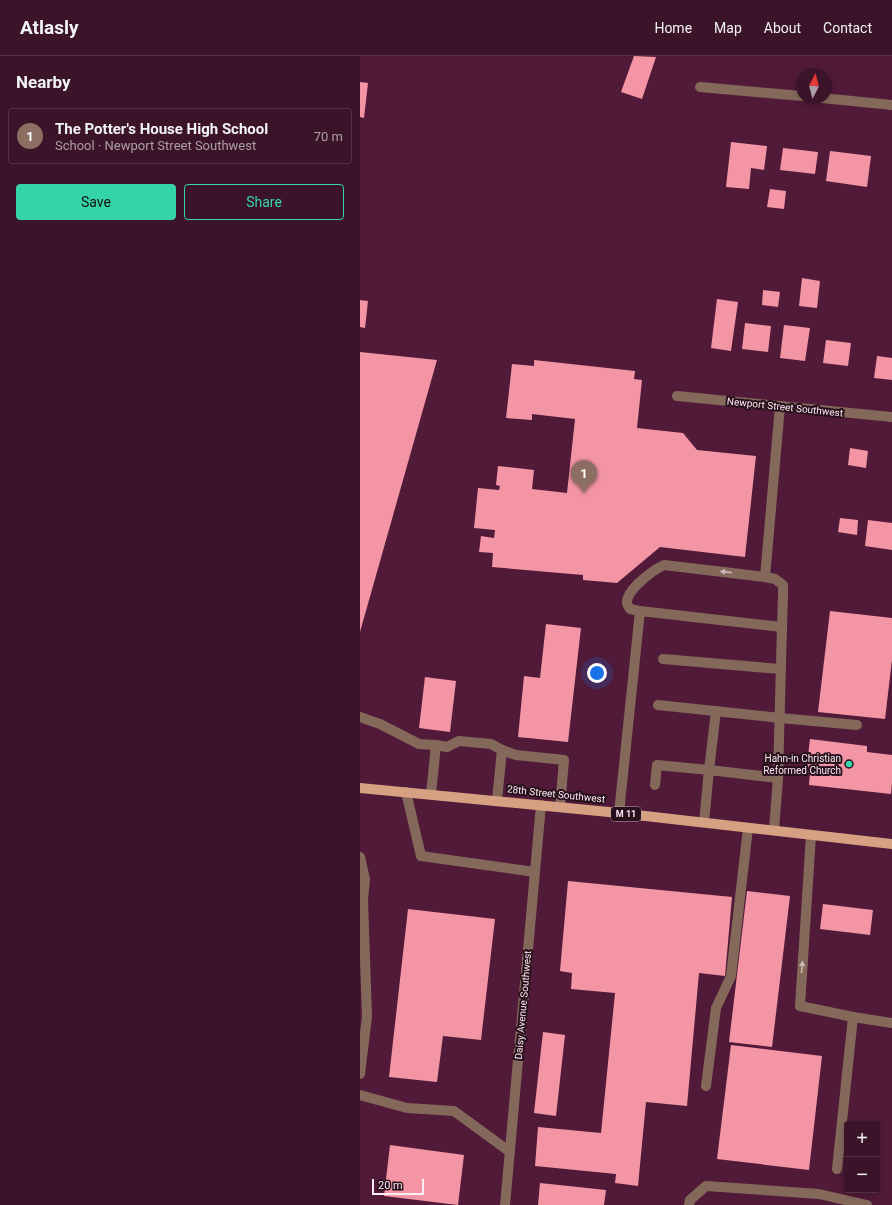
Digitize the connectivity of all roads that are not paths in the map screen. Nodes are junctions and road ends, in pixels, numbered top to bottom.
1 (700, 87) dead end
2 (796, 95) edge
3 (832, 99) edge
4 (892, 105) edge
5 (677, 396) dead end
6 (780, 406) junction
7 (892, 417) edge
8 (764, 577) junction
9 (640, 611) junction
10 (782, 627) junction
11 (663, 659) dead end
12 (780, 669) junction
13 (658, 705) dead end
14 (716, 711) junction
15 (360, 717) edge
16 (780, 718) junction
17 (857, 725) dead end
18 (436, 745) junction
19 (502, 750) junction
20 (709, 770) junction
21 (778, 778) junction
22 (655, 785) dead end
23 (360, 788) edge
24 (406, 792) junction
25 (431, 794) junction
26 (497, 800) junction
27 (541, 805) junction
28 (560, 807) junction
29 (619, 813) junction
30 (704, 822) junction
31 (748, 828) junction
32 (774, 830) junction
33 (811, 835) junction
34 (892, 844) edge
35 (360, 857) edge
36 (535, 872) junction
37 (362, 938) edge
38 (853, 1017) junction
39 (892, 1023) edge
40 (360, 1074) edge
41 (706, 1086) dead end
42 (360, 1095) edge
43 (510, 1152) junction
44 (837, 1168) dead end
45 (838, 1202) edge
46 (505, 1205) edge
47 (689, 1205) edge
48 (867, 1205) edge

1 - 2 street
3 - 4 street
5 - 6 street, Newport Street Southwest
6 - 7 street, Newport Street Southwest
6 - 8 street
8 -> 9 street
8 - 10 street
9 - 10 street
9 - 29 street
10 - 12 street
11 - 12 street
12 - 16 street
13 - 14 street
14 - 16 street
14 - 20 street
15 - 18 street
16 - 17 street
16 - 21 street
18 - 19 street
18 - 25 street
19 - 26 street
19 - 28 street
20 - 21 street
20 - 22 street
20 - 30 street
21 - 32 street
23 - 24 main road, 28th Street Southwest / M 11
24 - 25 main road, 28th Street Southwest / M 11
24 - 36 street
25 - 26 main road, 28th Street Southwest / M 11
26 - 27 main road, 28th Street Southwest / M 11
27 - 28 main road, 28th Street Southwest / M 11
27 - 36 street, Daisy Avenue Southwest
28 - 29 main road, 28th Street Southwest / M 11
29 - 30 main road, 28th Street Southwest / M 11
30 - 31 main road, 28th Street Southwest / M 11
31 - 32 main road, 28th Street Southwest / M 11
31 - 41 street
32 - 33 main road, 28th Street Southwest / M 11
33 - 34 main road, 28th Street Southwest / M 11
38 -> 33 street
35 - 37 street
36 - 43 street, Daisy Avenue Southwest
37 - 40 street
38 - 39 street
38 - 44 street
42 - 43 street
43 - 46 street, Daisy Avenue Southwest
45 - 47 street
45 - 48 street

